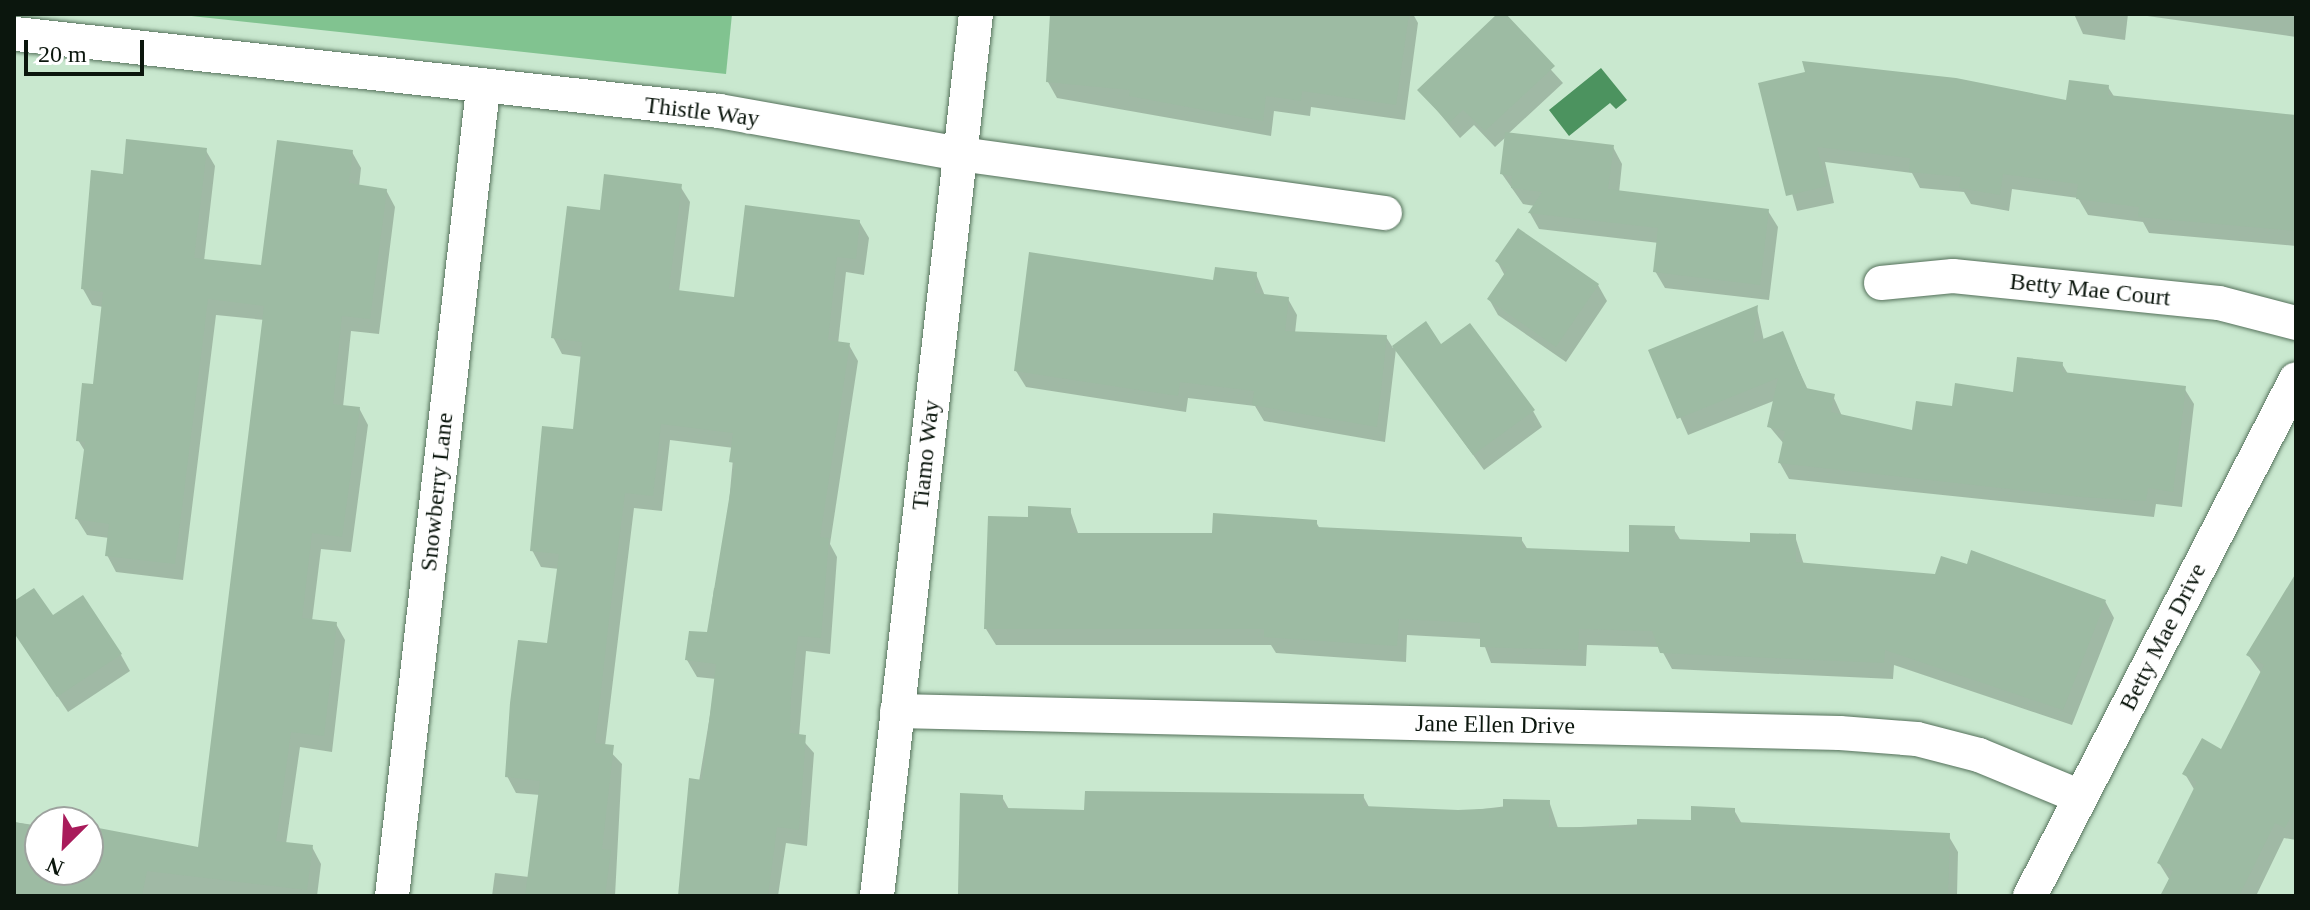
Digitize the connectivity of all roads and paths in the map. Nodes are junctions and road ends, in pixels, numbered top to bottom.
1 (976, 14) edge
2 (16, 34) edge
3 (483, 88) junction
4 (960, 154) junction
5 (1385, 213) dead end
6 (1881, 283) dead end
7 (2296, 323) edge
8 (2296, 379) edge
9 (897, 711) junction
10 (2081, 797) junction
11 (392, 896) edge
12 (877, 896) edge
13 (2030, 896) edge

1 - 4 street, Tiamo Way
2 - 3 street, Thistle Way
3 - 4 street, Thistle Way
3 - 11 street, Snowberry Lane
4 - 5 street, Thistle Way
4 - 9 street, Tiamo Way
6 - 7 street, Betty Mae Court
8 - 10 street, Betty Mae Drive
9 - 10 street, Jane Ellen Drive
9 - 12 street, Tiamo Way
10 - 13 street, Betty Mae Drive

